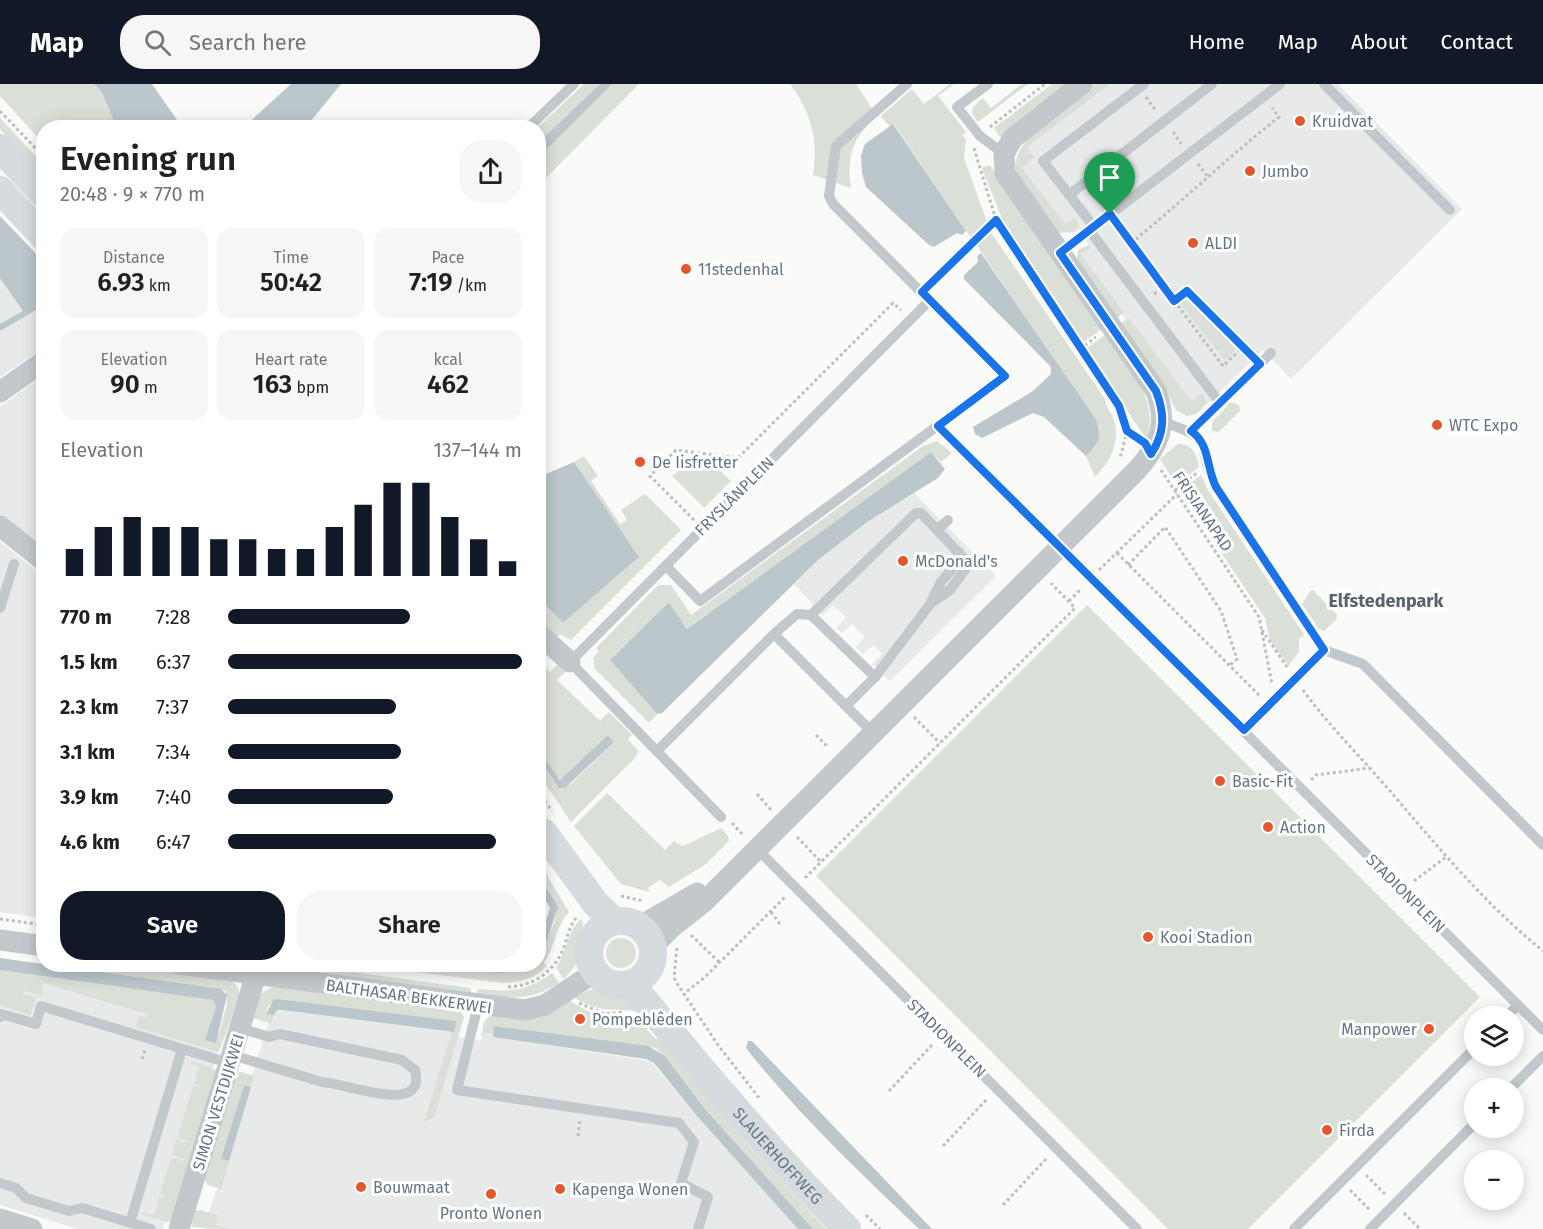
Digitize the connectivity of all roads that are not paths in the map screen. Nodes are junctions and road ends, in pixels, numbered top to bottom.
1 (574, 84) edge
2 (907, 84) edge
3 (988, 84) edge
4 (1082, 84) edge
5 (1212, 84) edge
6 (1280, 84) edge
7 (1324, 84) edge
8 (1143, 89) edge
9 (536, 120) edge
10 (0, 148) edge
11 (1004, 154) junction
12 (36, 186) edge
13 (0, 190) edge
14 (1070, 195) junction
15 (1450, 210) dead end
16 (36, 228) edge
17 (1091, 229) junction
18 (1060, 253) junction
19 (926, 296) junction
20 (1271, 353) dead end
21 (36, 367) edge
22 (0, 392) edge
23 (1220, 403) junction
24 (1163, 422) junction
25 (938, 426) junction
26 (1191, 431) junction
27 (948, 520) dead end
28 (0, 526) edge
29 (937, 530) junction
30 (1060, 547) junction
31 (36, 555) edge
32 (14, 564) dead end
33 (666, 566) junction
34 (0, 608) edge
35 (811, 615) junction
36 (774, 634) junction
37 (546, 640) edge
38 (1324, 650) junction
39 (570, 662) junction
40 (875, 677) junction
41 (846, 706) junction
42 (1244, 730) junction
43 (872, 732) junction
44 (657, 751) junction
45 (725, 818) road end
46 (546, 835) edge
47 (751, 842) junction
48 (1543, 845) edge
49 (546, 849) edge
50 (623, 930) junction
51 (0, 940) edge
52 (36, 945) edge
53 (257, 972) edge
54 (271, 972) edge
55 (595, 972) junction
56 (478, 1005) junction
57 (1518, 1005) joint
58 (0, 1017) edge
59 (240, 1028) junction
60 (1543, 1029) edge
61 (183, 1049) junction
62 (1543, 1056) edge
63 (231, 1059) junction
64 (1464, 1059) edge
65 (1521, 1078) edge
66 (1464, 1134) edge
67 (0, 1183) edge
68 (0, 1219) edge
69 (854, 1220) edge
70 (130, 1222) junction
71 (33, 1229) edge
72 (151, 1229) edge
73 (179, 1229) edge
74 (698, 1229) edge
75 (1137, 1229) edge
76 (1294, 1229) edge
77 (1370, 1229) edge

1 - 9 lane
2 - 19 lane
3 - 11 lane
4 - 11 street
5 - 14 lane
6 - 17 lane
7 - 15 lane
8 - 14 lane
10 - 12 main road
11 - 18 street
13 - 16 main road
14 - 17 lane
17 - 18 lane
17 - 23 lane
18 - 24 street
19 - 25 lane
19 - 33 lane, FRYSLÂNPLEIN
20 - 23 lane
21 - 22 street
23 - 26 lane
24 - 26 lane
24 - 30 street
25 - 30 lane, STADIONPLEIN
25 - 33 lane
26 - 38 lane
27 - 29 lane
28 - 31 street
29 - 35 lane
29 - 40 lane
30 - 42 lane, STADIONPLEIN
30 - 43 street
32 - 34 lane
33 - 39 lane, FRYSLÂNPLEIN
35 - 36 lane
35 - 40 lane
36 - 41 lane
36 - 44 lane
37 - 39 street
38 - 42 lane
38 - 48 lane
39 - 44 lane
40 - 41 lane
41 - 43 lane
42 - 57 lane, STADIONPLEIN
43 - 47 street
44 - 45 lane
46 - 50 main road, SLAUERHOFFWEG
47 - 50 street
47 - 75 lane, STADIONPLEIN
49 - 50 main road, SLAUERHOFFWEG
50 - 55 main road
50 - 55 main road
50 - 69 main road, SLAUERHOFFWEG
51 - 52 street
53 - 59 street, SIMON VESTDIJKWEI
54 - 56 street, BALTHASAR BEKKERWEI
55 - 56 street, BALTHASAR BEKKERWEI
56 - 74 lane
57 - 60 lane, STADIONPLEIN
58 - 61 lane
59 - 63 street, SIMON VESTDIJKWEI
59 - 63 lane
61 - 63 lane
61 - 70 lane
62 - 65 lane
63 - 73 street, SIMON VESTDIJKWEI
64 - 76 lane
66 - 77 lane
67 - 70 lane
68 - 71 street
70 - 72 lane

